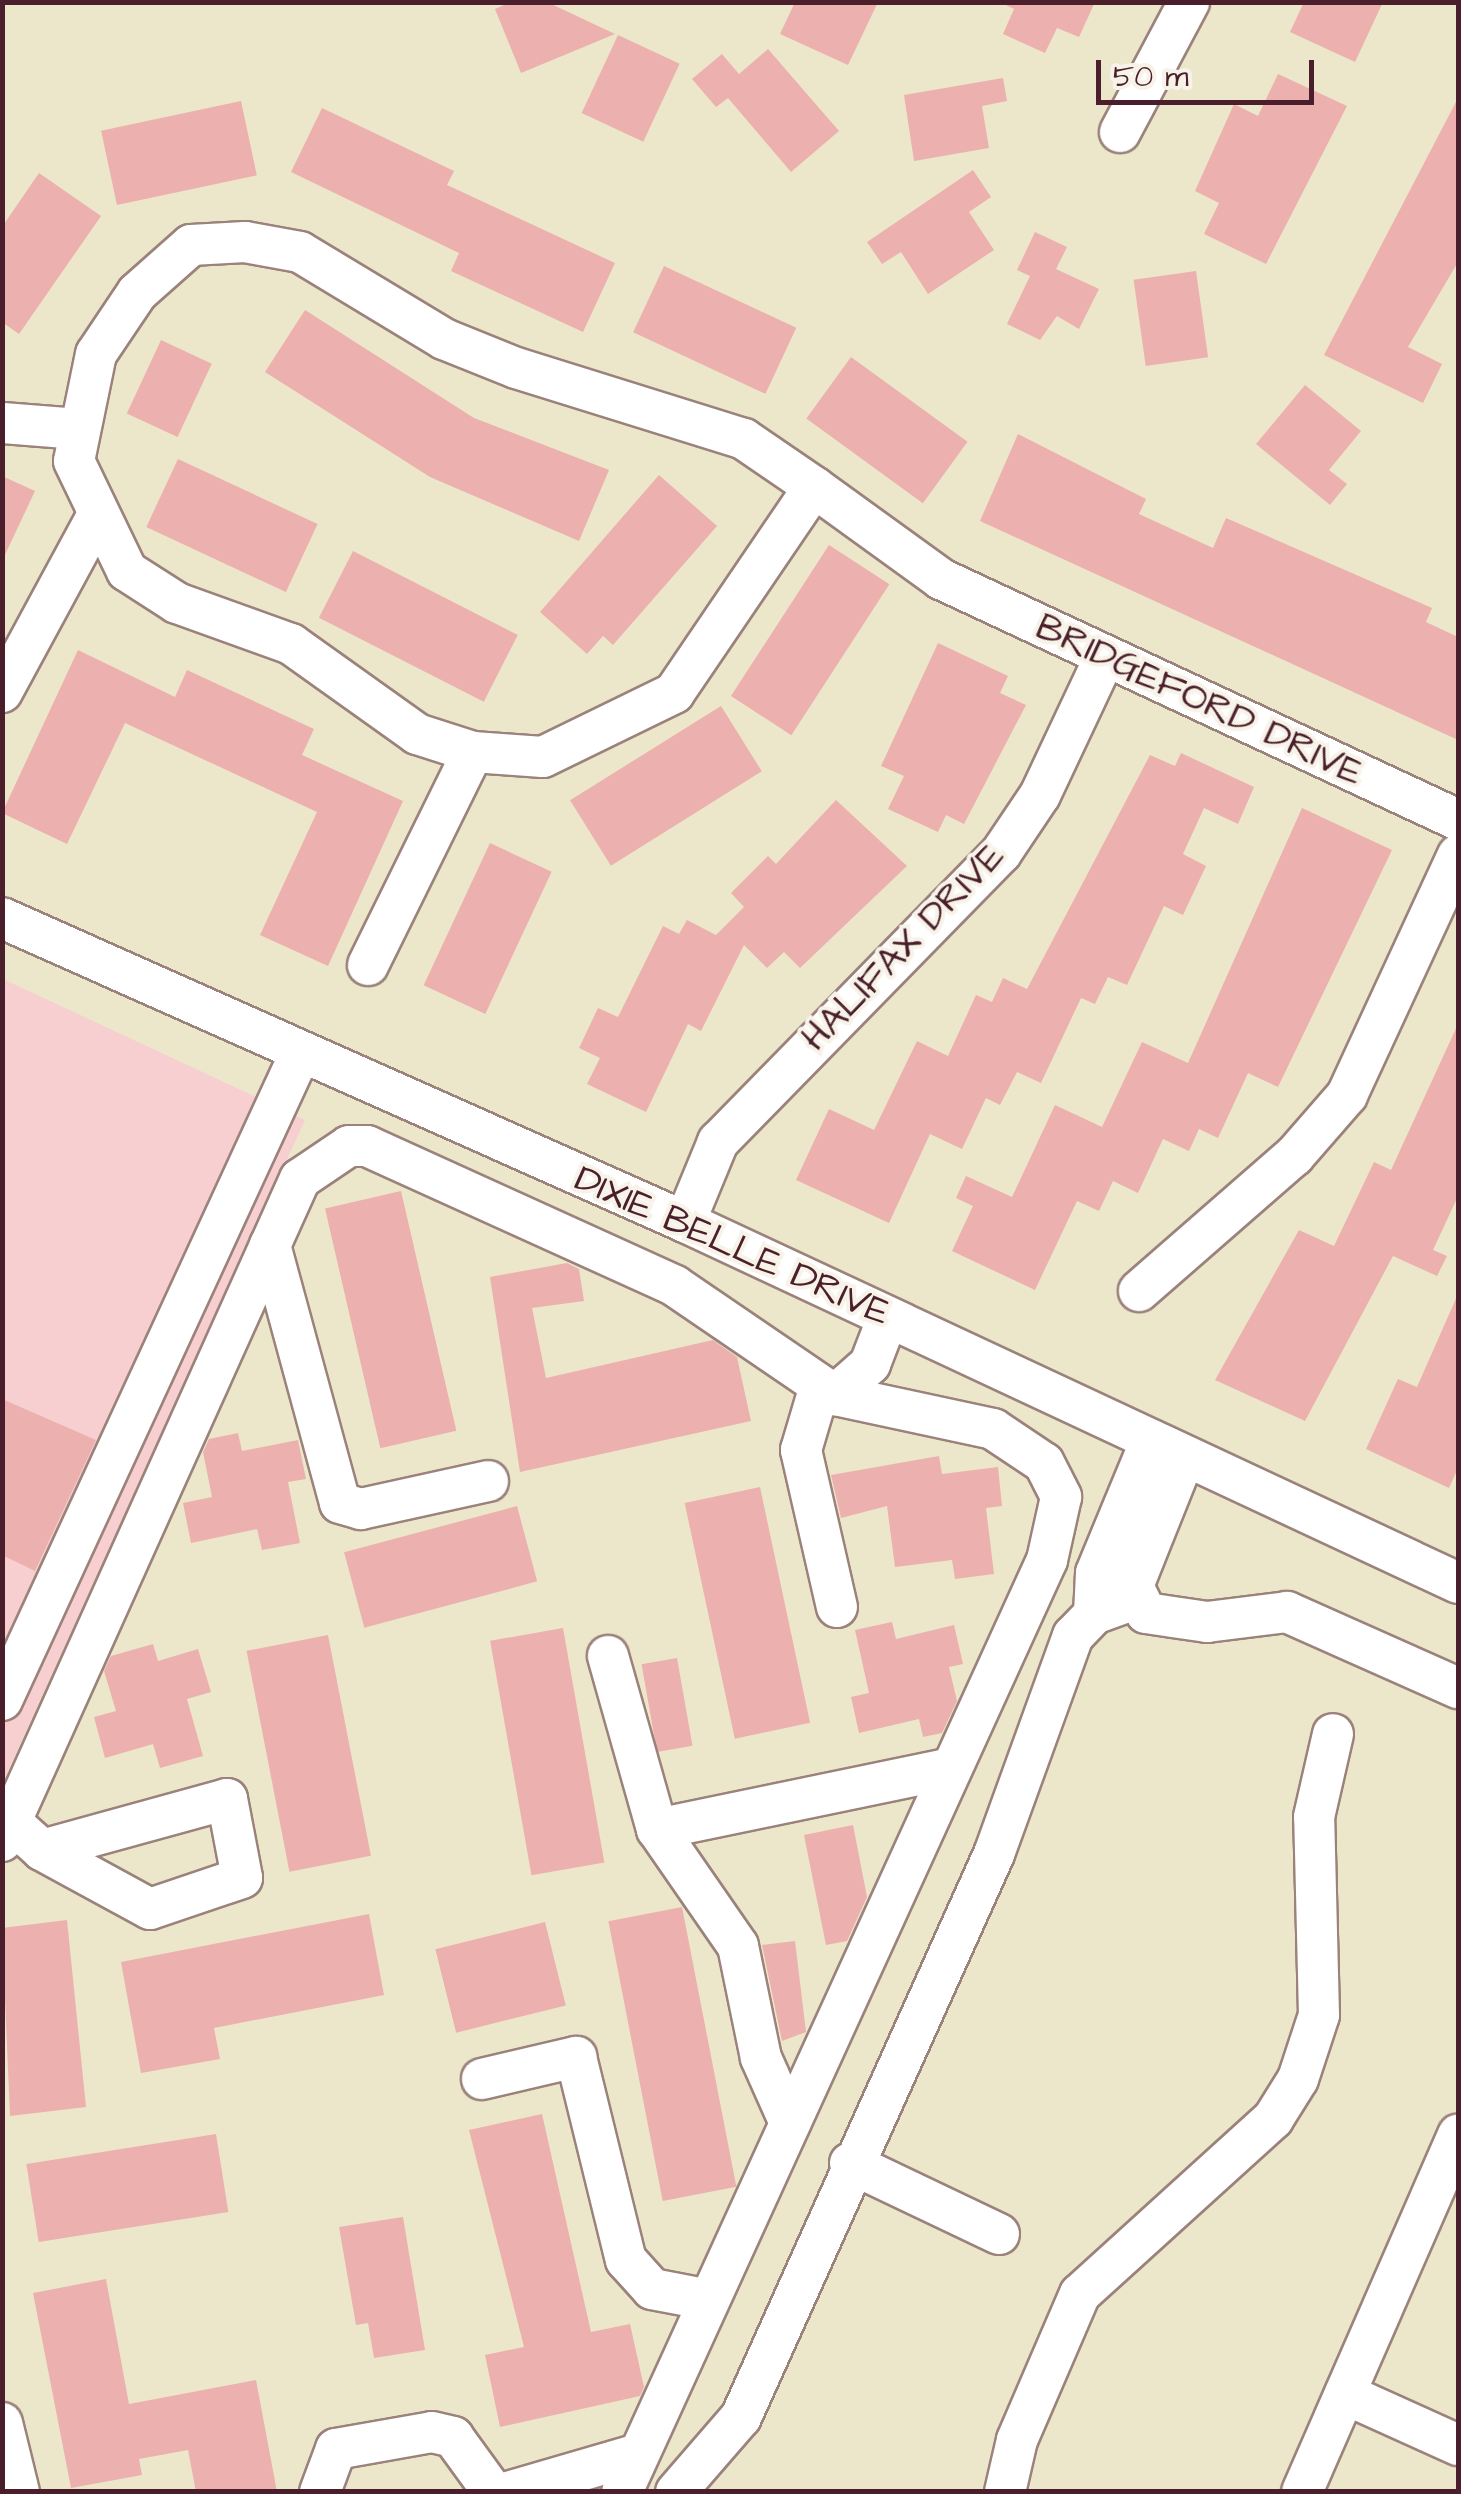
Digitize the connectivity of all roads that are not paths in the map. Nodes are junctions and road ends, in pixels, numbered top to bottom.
1 (1189, 2) edge
2 (1120, 132) dead end
3 (2, 423) edge
4 (78, 430) junction
5 (814, 487) junction
6 (95, 520) junction
7 (1104, 658) junction
8 (2, 692) edge
9 (473, 752) junction
10 (1458, 820) edge
11 (1458, 855) edge
12 (2, 918) edge
13 (368, 964) dead end
14 (299, 1056) junction
15 (685, 1222) junction
16 (270, 1245) junction
17 (1139, 1291) dead end
18 (888, 1317) junction
19 (827, 1390) junction
20 (1168, 1448) junction
21 (488, 1482) dead end
22 (1458, 1584) edge
23 (1135, 1599) junction
24 (838, 1607) dead end
25 (1094, 1614) junction
26 (608, 1656) dead end
27 (1458, 1688) edge
28 (2, 1700) edge
29 (1333, 1734) dead end
30 (951, 1768) junction
31 (657, 1829) junction
32 (7, 1831) edge
33 (42, 1850) dead end
34 (482, 2079) dead end
35 (790, 2123) junction
36 (1458, 2134) edge
37 (850, 2163) junction
38 (999, 2234) dead end
39 (709, 2300) junction
40 (1344, 2394) junction
41 (2, 2423) edge
42 (1458, 2444) edge
43 (638, 2454) junction
44 (18, 2492) edge
45 (320, 2492) edge
46 (493, 2492) edge
47 (508, 2492) edge
48 (622, 2492) edge
49 (676, 2492) edge
50 (1005, 2492) edge
51 (1302, 2492) edge

1 - 2 street
3 - 4 street
4 - 5 street, BRIDGEFORD DRIVE
4 - 6 street, BRIDGEFORD DRIVE
5 - 7 street, BRIDGEFORD DRIVE
5 - 9 street, BRIDGEFORD DRIVE
6 - 8 street
6 - 9 street, BRIDGEFORD DRIVE
7 - 10 street, BRIDGEFORD DRIVE
7 - 15 street, HALIFAX DRIVE
9 - 13 street
11 - 17 street
12 - 14 street, DIXIE BELLE DRIVE
14 - 15 street, DIXIE BELLE DRIVE
14 - 28 street
15 - 18 street, DIXIE BELLE DRIVE
16 - 19 street
16 - 21 street
16 - 32 street
18 - 19 street
18 - 20 street, DIXIE BELLE DRIVE
19 - 24 street
19 - 30 street
20 - 22 street, DIXIE BELLE DRIVE
20 - 23 street
20 - 25 street
23 - 25 street
23 - 27 street
25 - 37 street
26 - 31 street
29 - 50 street
30 - 31 street
30 - 35 street
31 - 35 street
32 - 33 street
34 - 39 street
35 - 39 street
36 - 40 street
37 - 38 street
37 - 49 street
39 - 43 street
40 - 42 street
40 - 51 street
41 - 44 street
43 - 47 street
43 - 48 street
45 - 46 street

